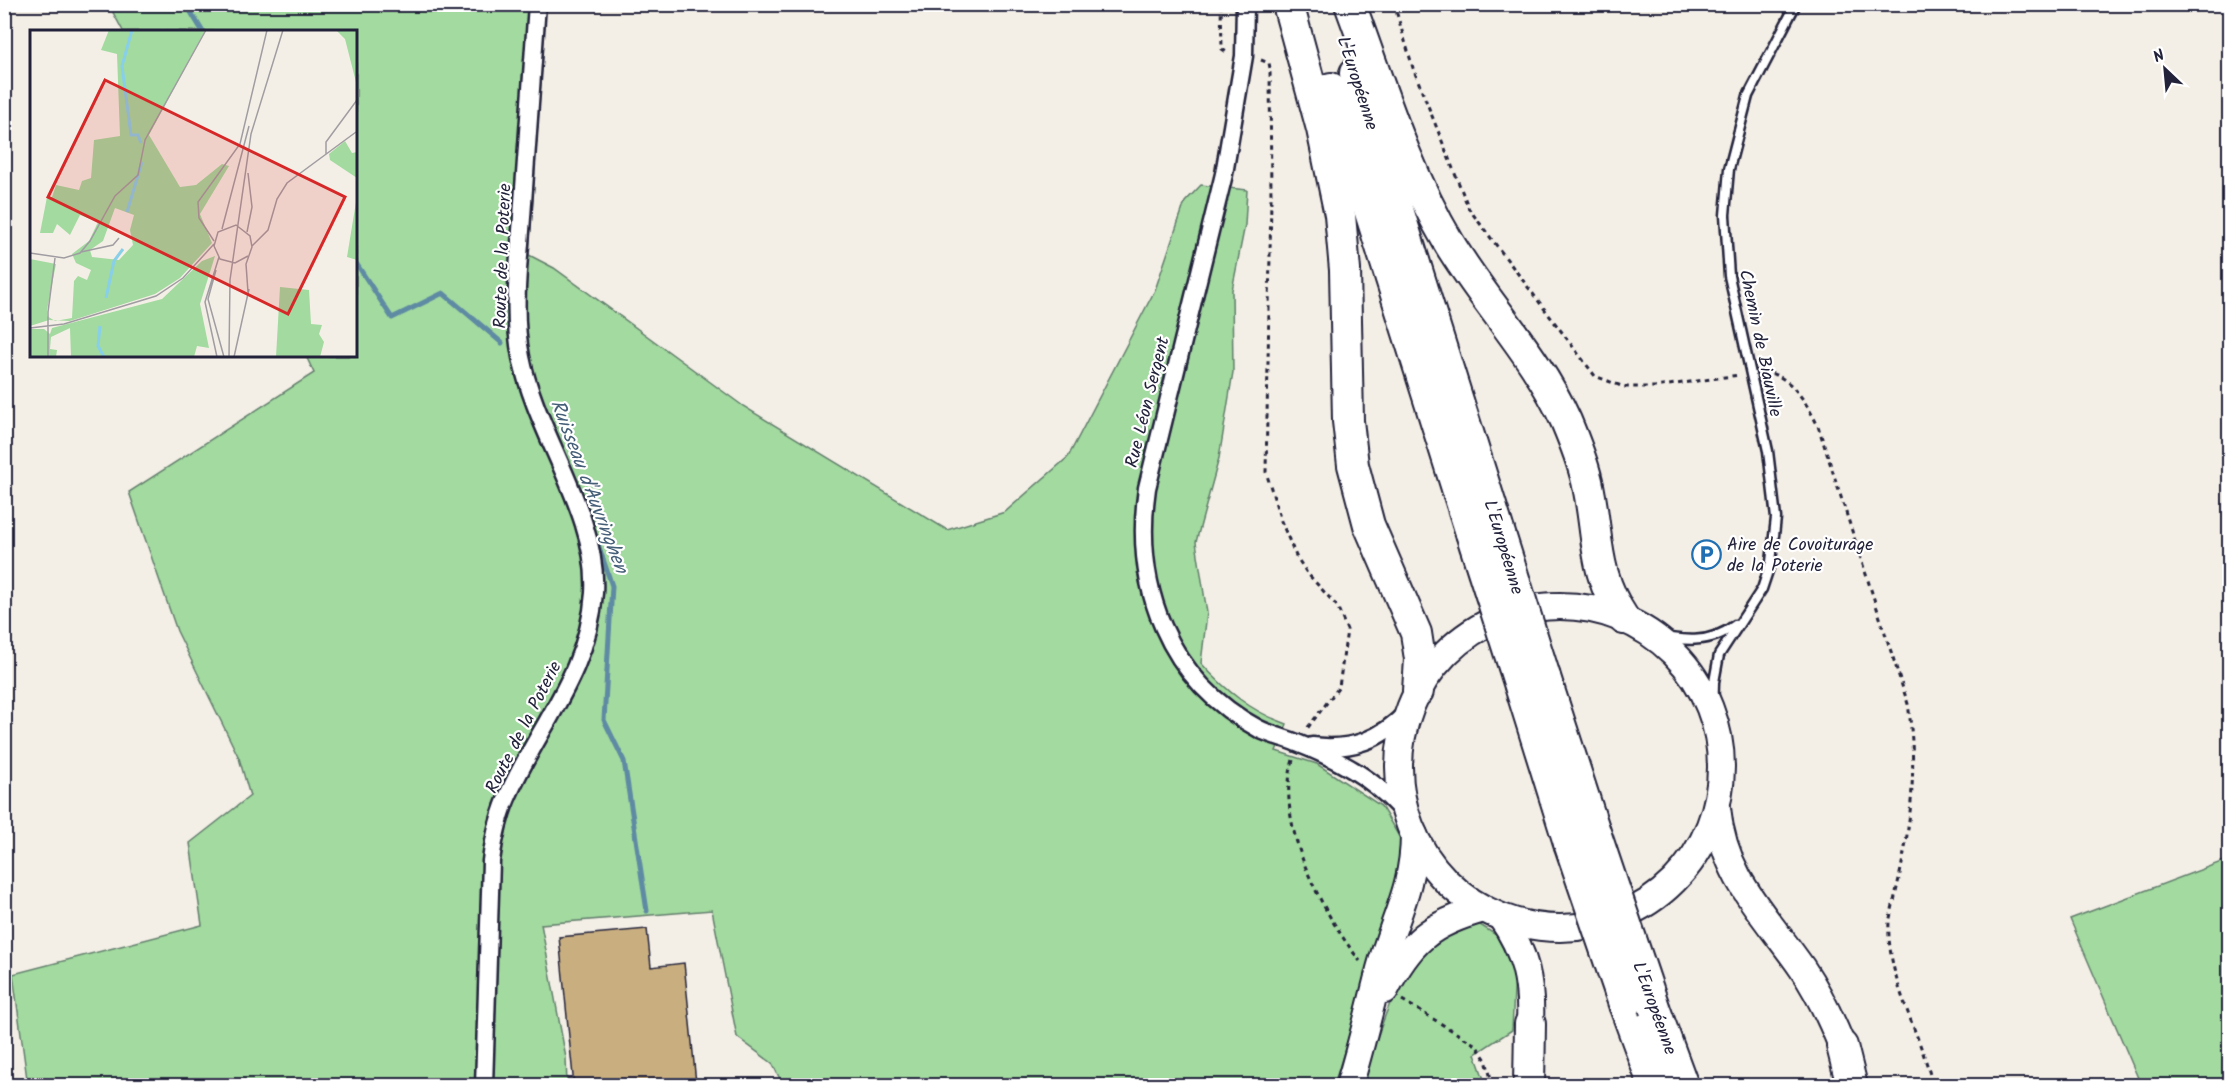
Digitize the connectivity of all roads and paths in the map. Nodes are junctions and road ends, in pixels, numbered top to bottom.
1 (537, 4) edge
2 (1221, 4) edge
3 (1245, 4) edge
4 (1288, 4) edge
5 (1305, 4) edge
6 (1334, 4) edge
7 (1350, 4) edge
8 (1394, 4) edge
9 (1796, 4) edge
10 (1244, 56) junction
11 (1750, 373) junction
12 (1485, 532) junction
13 (1624, 619) junction
14 (1740, 621) junction
15 (1652, 634) junction
16 (1413, 701) junction
17 (1713, 717) junction
18 (1299, 744) junction
19 (1717, 805) junction
20 (1410, 826) junction
21 (1583, 841) junction
22 (1492, 913) junction
23 (1382, 985) junction
24 (1530, 1024) joint
25 (1842, 1046) joint
26 (484, 1086) edge
27 (1349, 1086) edge
28 (1493, 1086) edge
29 (1529, 1086) edge
30 (1654, 1086) edge
31 (1683, 1086) edge
32 (1852, 1086) edge
33 (1933, 1086) edge

1 - 26 street, Route de la Poterie
2 - 10 path
3 - 10 street, Rue Léon Sergent
4 - 16 highway
5 - 12 highway, L'Européenne
6 - 12 highway, L'Européenne
7 - 13 highway
8 - 11 path
9 - 11 lane, Chemin de Biauville
10 - 18 path
10 - 18 street, Rue Léon Sergent
11 - 14 lane, Chemin de Biauville
11 - 33 path
12 - 21 highway, L'Européenne, bridge
13 - 15 main road
13 - 16 main road
14 - 15 lane, Chemin de Biauville
14 - 17 lane, Chemin de Biauville
15 - 17 main road
16 - 18 street
16 - 20 main road
17 - 19 main road
18 - 20 street
18 - 23 path
19 - 22 main road
19 - 25 main road
20 - 22 main road
20 - 23 main road
21 - 30 highway, L'Européenne, bridge
21 - 31 highway, L'Européenne, bridge
22 - 23 main road
22 - 24 main road
23 - 27 main road
23 - 28 path
24 - 29 highway
25 - 32 highway

